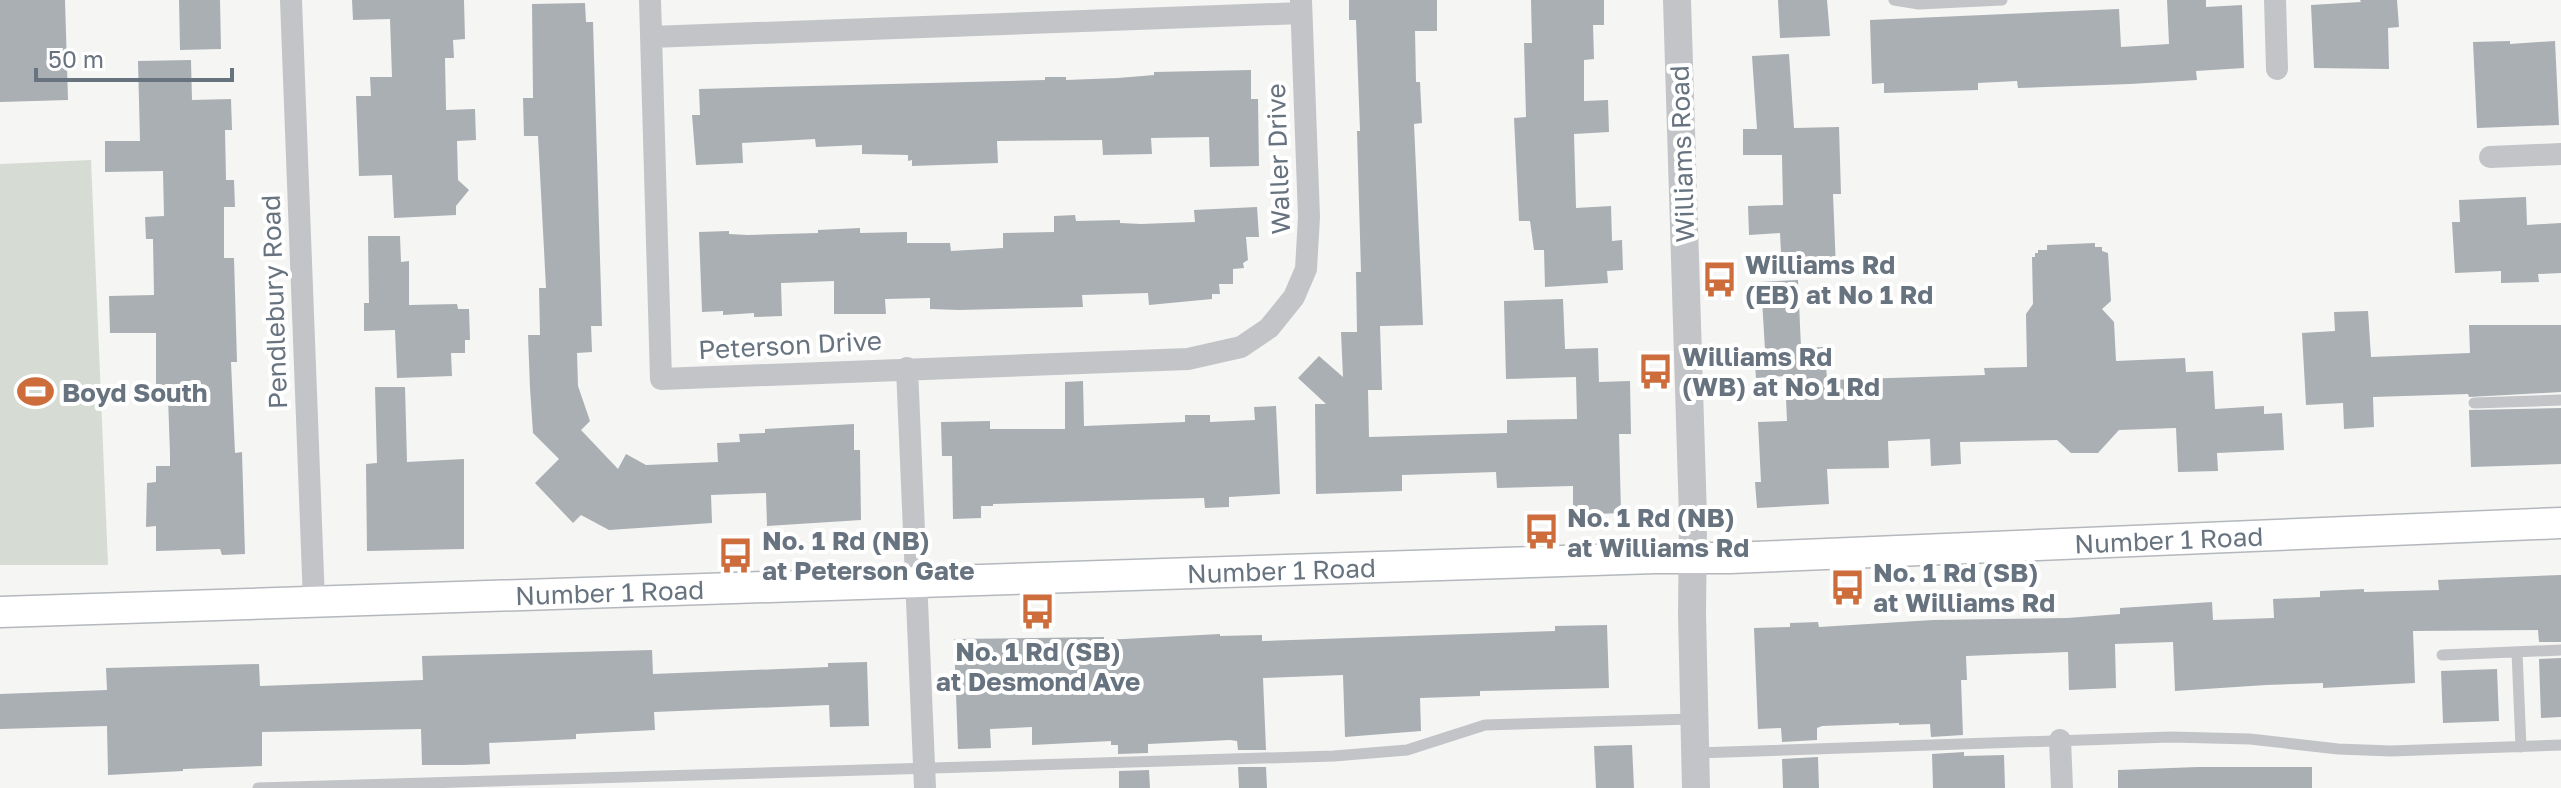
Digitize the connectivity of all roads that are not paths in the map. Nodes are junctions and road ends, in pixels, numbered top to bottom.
1 (291, 0) edge
2 (650, 0) edge
3 (1677, 0) edge
4 (1894, 0) edge
5 (2002, 0) edge
6 (2275, 0) edge
7 (1301, 7) edge
8 (651, 37) junction
9 (2277, 69) dead end
10 (2561, 154) edge
11 (2490, 157) dead end
12 (1286, 311) joint
13 (907, 368) junction
14 (2561, 400) edge
15 (2474, 403) dead end
16 (2561, 523) edge
17 (1692, 558) junction
18 (916, 583) junction
19 (314, 602) junction
20 (0, 612) edge
21 (2561, 650) edge
22 (2517, 652) junction
23 (2442, 655) dead end
24 (1694, 719) junction
25 (2060, 740) junction
26 (2561, 745) edge
27 (2521, 747) junction
28 (1695, 753) junction
29 (924, 778) edge
30 (258, 788) edge
31 (1696, 788) edge
32 (2062, 788) edge

1 - 19 street, Pendlebury Road
2 - 8 street, Peterson Drive
3 - 17 street, Williams Road
4 - 5 lane
6 - 9 street
7 - 8 street
7 - 12 street, Waller Drive
8 - 13 street, Peterson Drive
10 - 11 street
12 - 13 street, Peterson Drive
13 - 18 street
14 - 15 lane
16 - 17 main road, Number 1 Road
17 - 18 main road, Number 1 Road
17 - 24 street, Williams Road
18 - 19 main road, Number 1 Road
18 - 29 street
19 - 20 main road, Number 1 Road
21 - 22 lane
22 - 23 lane
22 - 27 lane
24 - 28 street, Williams Road
24 - 29 lane
25 - 27 lane
25 - 28 lane
25 - 32 street
26 - 27 lane
28 - 31 street, Williams Road
29 - 30 lane

